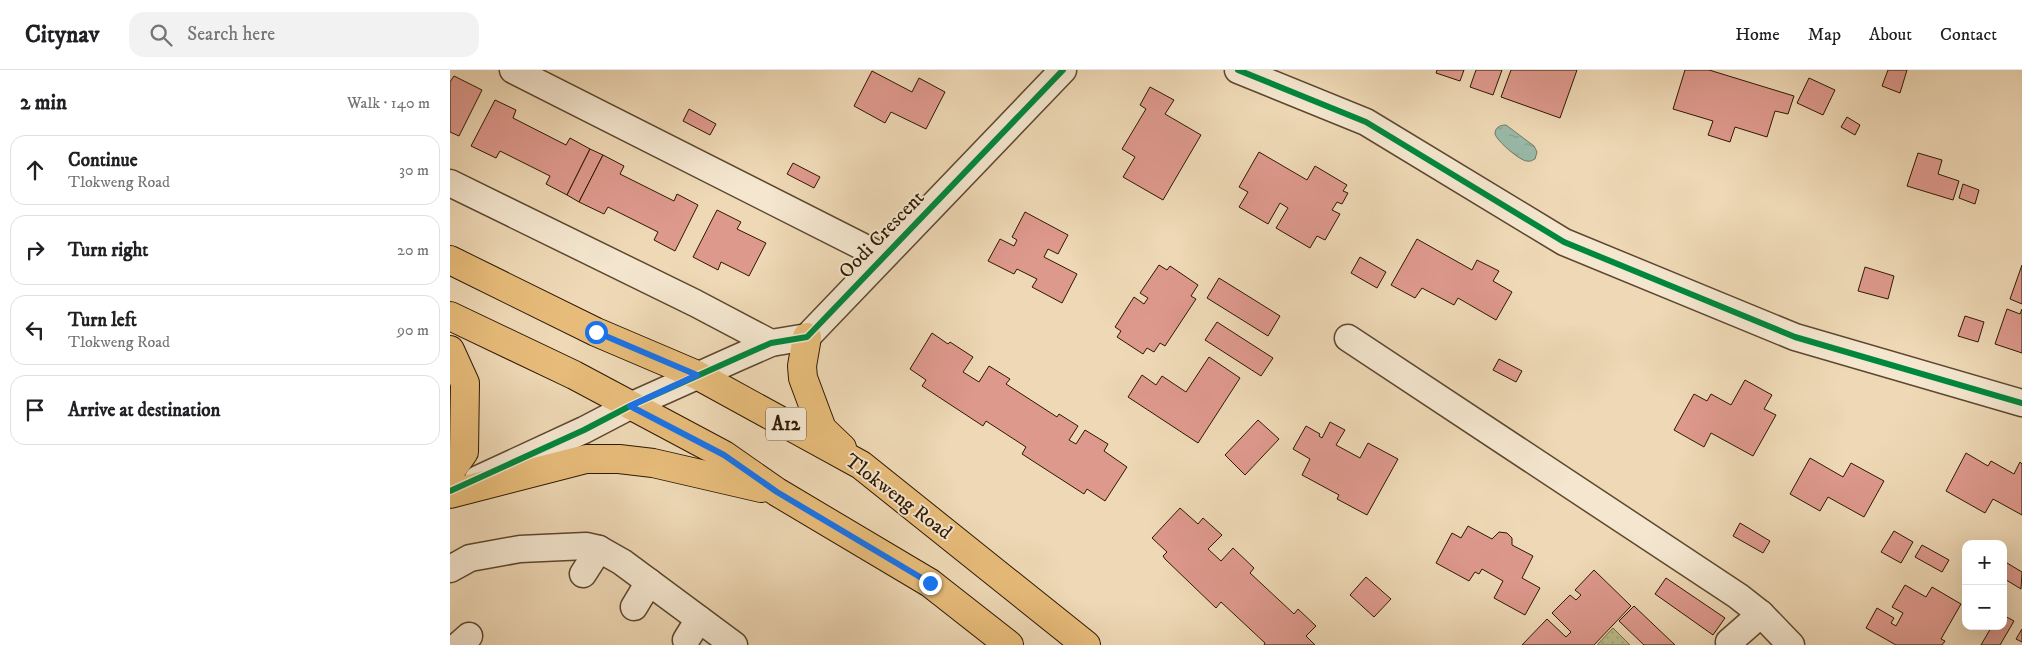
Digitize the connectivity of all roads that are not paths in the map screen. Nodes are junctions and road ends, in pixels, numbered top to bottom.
1 (513, 70) edge
2 (1063, 70) edge
3 (1238, 70) edge
4 (450, 183) edge
5 (883, 257) junction
6 (450, 260) edge
7 (450, 316) edge
8 (807, 337) junction
9 (1348, 338) dead end
10 (771, 344) junction
11 (450, 350) edge
12 (697, 375) junction
13 (2022, 402) edge
14 (630, 406) junction
15 (861, 465) junction
16 (450, 472) edge
17 (450, 492) edge
18 (777, 492) junction
19 (599, 549) junction
20 (450, 569) edge
21 (583, 574) dead end
22 (649, 582) junction
23 (634, 607) dead end
24 (1761, 614) junction
25 (1729, 642) dead end
26 (734, 645) edge
27 (1009, 645) edge
28 (1086, 645) edge
29 (1791, 645) edge

1 - 5 street
2 - 5 street, Oodi Crescent
3 - 13 street
4 - 10 street
5 - 8 street, Oodi Crescent
6 - 12 main road, Tlokweng Road / A12
7 - 14 main road
8 - 10 street
8 - 15 main road
9 - 24 street
10 - 12 street
11 - 16 main road
12 - 14 street
12 - 15 main road, Tlokweng Road / A12
14 - 17 street
14 - 18 main road
15 - 28 main road, Tlokweng Road / A12
17 - 18 main road
18 - 27 main road
19 - 20 street
19 - 21 street
19 - 22 street
22 - 23 street
22 - 26 street
24 - 25 street
24 - 29 street

